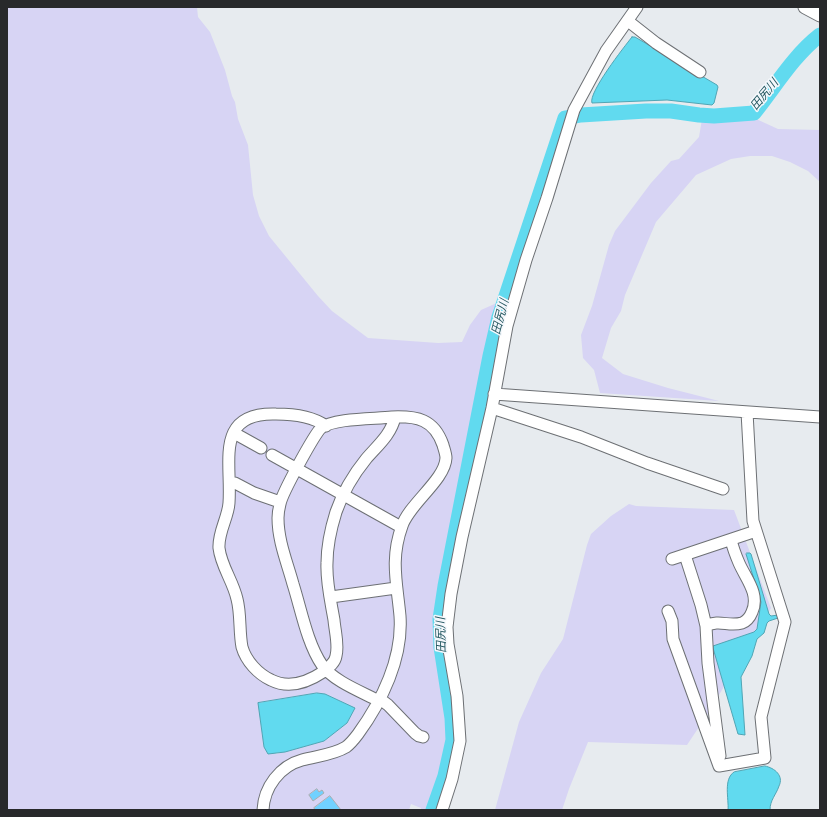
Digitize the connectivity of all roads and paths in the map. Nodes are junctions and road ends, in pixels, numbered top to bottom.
1 (637, 7) edge
2 (804, 7) edge
3 (820, 15) edge
4 (628, 21) junction
5 (700, 72) dead end
6 (494, 394) junction
7 (492, 408) junction
8 (746, 412) junction
9 (395, 417) junction
10 (820, 417) edge
11 (326, 426) junction
12 (234, 433) junction
13 (261, 448) dead end
14 (272, 455) dead end
15 (297, 469) junction
16 (230, 484) junction
17 (723, 489) dead end
18 (342, 494) junction
19 (280, 502) junction
20 (401, 527) junction
21 (756, 531) junction
22 (731, 540) junction
23 (685, 555) junction
24 (672, 559) dead end
25 (396, 588) junction
26 (331, 597) junction
27 (668, 611) dead end
28 (706, 626) junction
29 (326, 670) junction
30 (380, 700) junction
31 (423, 737) dead end
32 (721, 766) junction
33 (263, 810) edge
34 (442, 810) edge

1 - 4 street
2 - 3 main road
4 - 5 street
4 - 6 street
6 - 7 street
6 - 8 street
7 - 17 street
7 - 34 street
8 - 10 street
8 - 21 street
9 - 11 street
9 - 18 street
9 - 20 street
11 - 12 street
11 - 15 street
12 - 13 street
12 - 16 street
14 - 15 street
15 - 18 street
15 - 19 street
16 - 19 street
16 - 29 street
18 - 20 street
18 - 26 street
19 - 29 street
20 - 25 street
21 - 22 street
21 - 32 street
22 - 23 street
22 - 28 street
23 - 24 street
23 - 28 street
25 - 26 street
25 - 30 street
26 - 29 street
27 - 32 street
28 - 32 street
29 - 30 street
30 - 31 street
30 - 33 street

